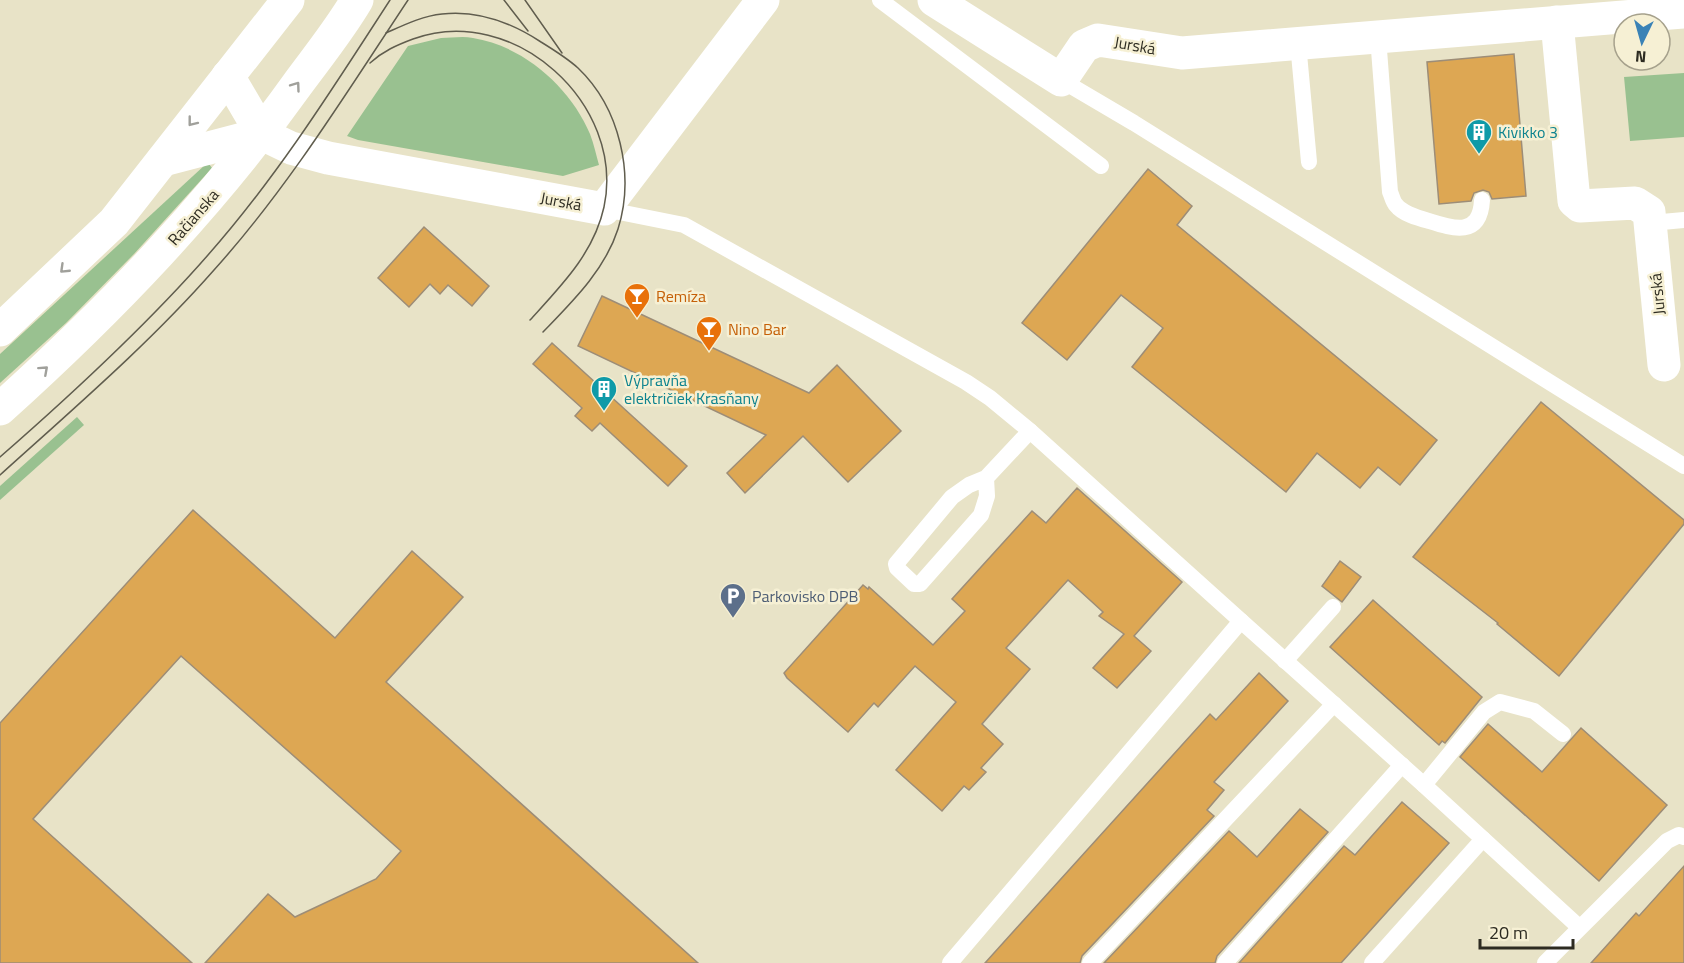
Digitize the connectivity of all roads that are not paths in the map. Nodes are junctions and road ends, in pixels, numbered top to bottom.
1 (288, 0) edge
2 (357, 0) edge
3 (763, 0) edge
4 (880, 0) edge
5 (934, 0) edge
6 (1684, 12) edge
7 (1557, 22) junction
8 (1378, 37) junction
9 (1298, 44) junction
10 (228, 76) junction
11 (1061, 80) junction
12 (262, 134) junction
13 (163, 160) junction
14 (1309, 162) dead end
15 (1101, 166) dead end
16 (1482, 200) dead end
17 (604, 209) junction
18 (1684, 220) edge
19 (1651, 223) junction
20 (3, 322) edge
21 (1664, 365) dead end
22 (0, 409) edge
23 (1030, 431) junction
24 (1684, 466) edge
25 (986, 478) junction
26 (1333, 607) dead end
27 (1241, 621) junction
28 (1285, 660) junction
29 (1334, 704) junction
30 (1563, 734) dead end
31 (1402, 765) junction
32 (1424, 784) junction
33 (1684, 837) edge
34 (1484, 839) junction
35 (1579, 927) junction
36 (950, 963) edge
37 (1090, 963) edge
38 (1225, 963) edge
39 (1372, 963) edge
40 (1545, 963) edge

1 - 10 street
12 -> 2 street, Račianska
3 - 17 street, Jurská
4 - 15 lane
5 - 11 street
6 - 7 street, Jurská
7 - 8 street, Jurská
7 - 19 street
8 - 9 street, Jurská
8 - 16 lane
9 - 11 street, Jurská
9 - 14 lane
10 - 12 street
10 -> 13 street
11 - 24 lane
12 - 13 street
12 - 17 street, Jurská
22 -> 12 street, Račianska
13 -> 20 street
17 - 23 lane
18 - 19 lane
19 - 21 street, Jurská
23 - 25 lane
23 - 27 lane
25 - 25 lane
26 - 28 lane
27 - 28 lane
27 - 36 lane
28 - 29 lane
29 - 31 lane
29 - 37 lane
30 - 32 lane
31 - 32 lane
31 - 38 lane
32 - 34 lane
33 - 35 lane
34 - 35 lane
34 - 39 lane
35 - 40 lane

